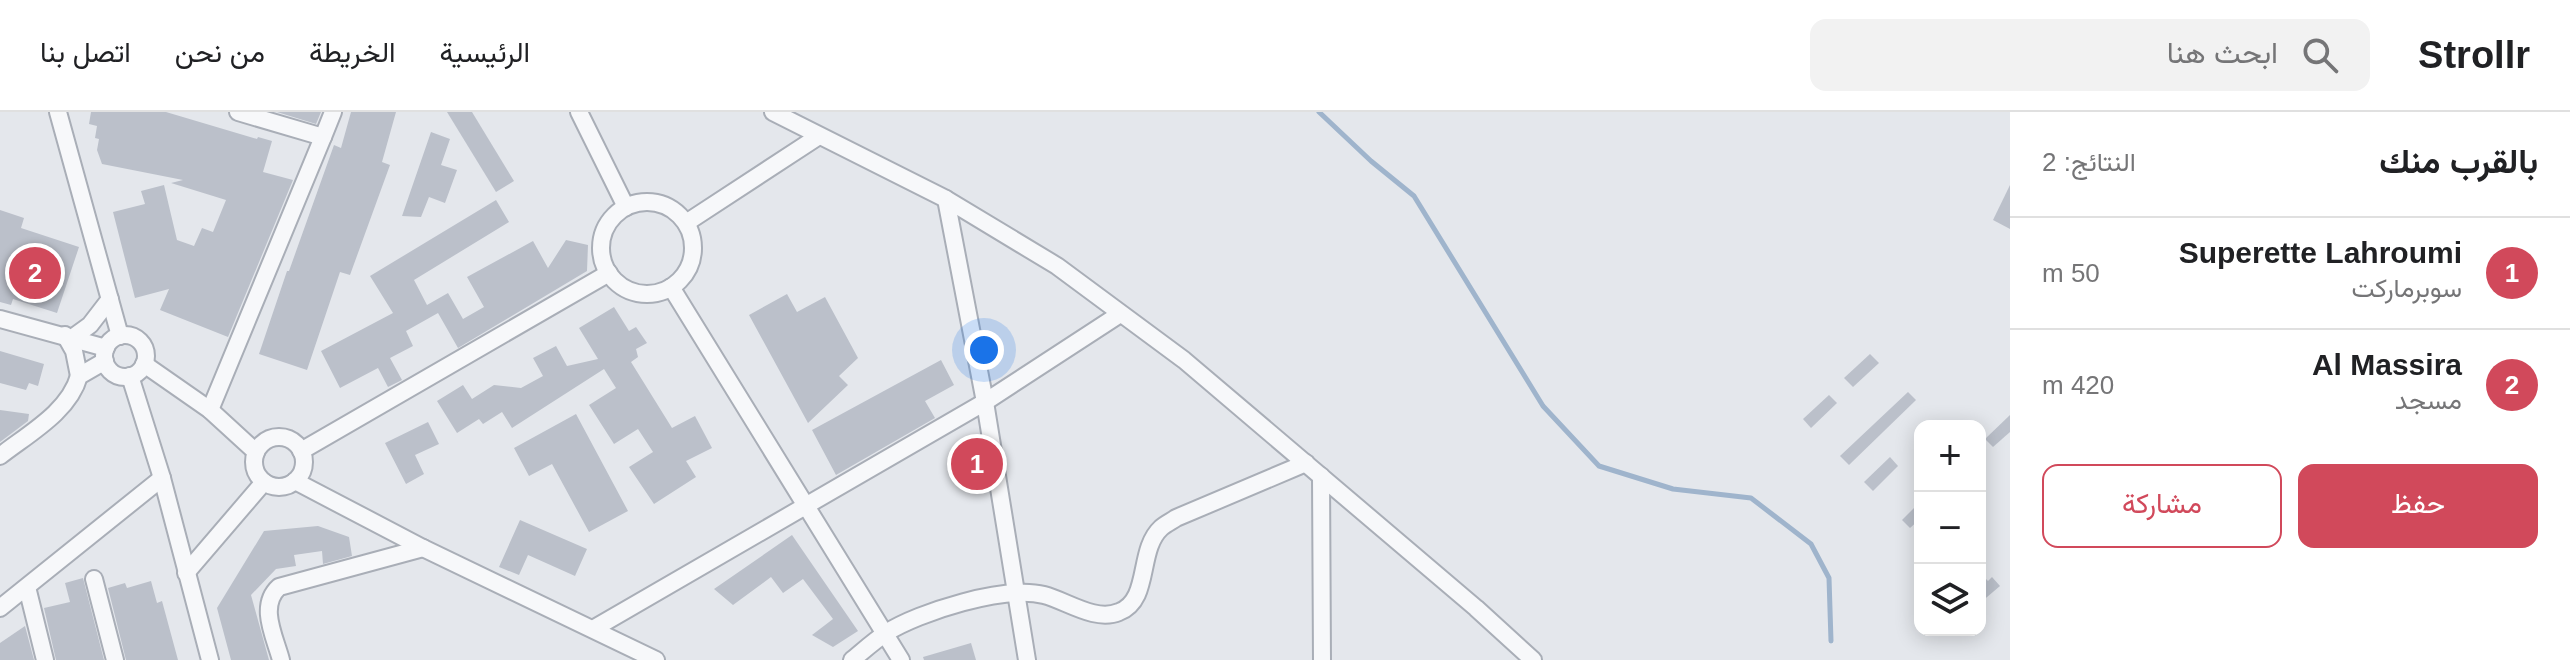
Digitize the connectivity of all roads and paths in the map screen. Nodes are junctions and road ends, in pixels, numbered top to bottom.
1 (58, 112) edge
2 (238, 112) edge
3 (333, 112) edge
4 (579, 112) edge
5 (773, 112) edge
6 (819, 136) junction
7 (323, 137) junction
8 (946, 199) junction
9 (626, 207) junction
10 (686, 223) junction
11 (609, 273) junction
12 (671, 287) junction
13 (110, 299) junction
14 (1120, 314) junction
15 (0, 319) edge
16 (120, 336) junction
17 (68, 337) junction
18 (105, 354) junction
19 (144, 364) junction
20 (79, 376) junction
21 (130, 376) junction
22 (985, 402) junction
23 (210, 410) junction
24 (301, 451) junction
25 (256, 452) junction
26 (0, 456) edge
27 (1306, 463) junction
28 (1321, 476) junction
29 (162, 478) junction
30 (295, 481) junction
31 (264, 482) junction
32 (808, 507) junction
33 (423, 548) junction
34 (186, 573) junction
35 (94, 579) dead end
36 (27, 587) junction
37 (1017, 591) junction
38 (0, 608) edge
39 (593, 629) junction
40 (886, 633) junction
41 (45, 660) edge
42 (115, 660) edge
43 (210, 660) edge
44 (281, 660) edge
45 (656, 660) edge
46 (852, 660) edge
47 (901, 660) edge
48 (1027, 660) edge
49 (1322, 660) edge
50 (1533, 660) edge

1 - 13 street
2 - 7 street
3 - 7 street
4 - 9 street
5 - 6 street
6 - 8 street
6 - 10 street
7 - 23 street
8 - 14 street
8 - 22 street
9 - 10 street
9 - 11 street
10 - 12 street
11 - 12 street
11 - 24 street
12 - 32 street
13 - 16 street
13 - 17 street
14 - 22 street
14 - 27 street
15 - 17 street
16 - 18 street
16 - 19 street
17 - 18 street
17 - 20 street
18 - 20 street
18 - 21 street
19 - 21 street
19 - 23 street
20 - 26 street
21 - 29 street
22 - 32 street
22 - 37 street
23 - 25 street
24 - 25 street
24 - 30 street
25 - 31 street
27 - 28 street
27 - 37 street
28 - 49 street
28 - 50 street
29 - 34 street
29 - 36 street
30 - 31 street
30 - 33 street
31 - 34 street
32 - 39 street
32 - 40 street
33 - 39 street
33 - 44 street
34 - 43 street
35 - 42 street
36 - 38 street
36 - 41 street
37 - 40 street
37 - 48 street
39 - 45 street
40 - 46 street
40 - 47 street

